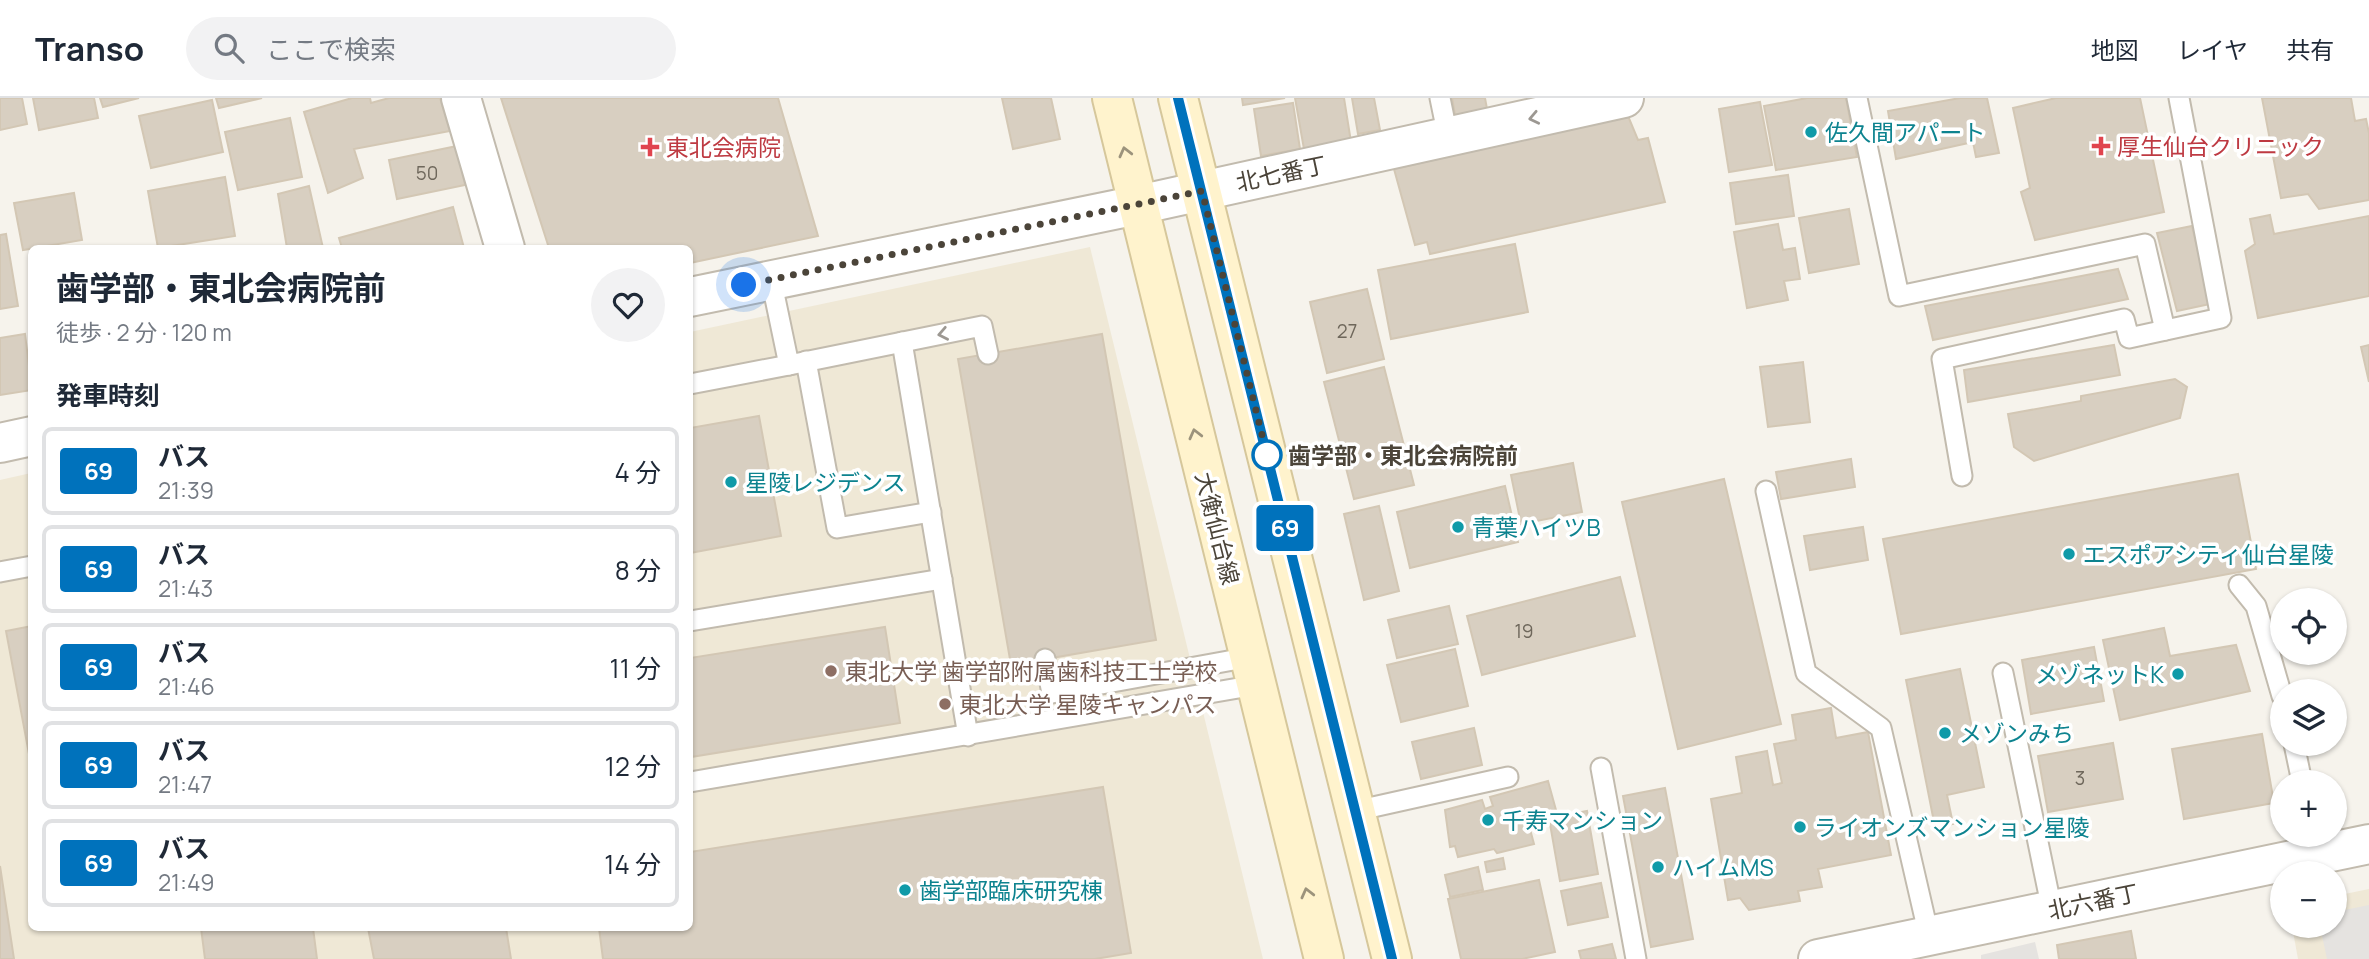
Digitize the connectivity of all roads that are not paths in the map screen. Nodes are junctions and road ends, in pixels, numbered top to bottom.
1 (461, 98) edge
2 (1112, 98) edge
3 (1178, 98) edge
4 (1440, 98) edge
5 (1624, 98) edge
6 (1857, 98) edge
7 (2179, 98) edge
8 (1448, 137) junction
9 (1202, 191) junction
10 (1138, 205) junction
11 (504, 245) edge
12 (771, 279) junction
13 (693, 296) edge
14 (2165, 330) junction
15 (902, 342) junction
16 (988, 354) dead end
17 (797, 363) junction
18 (693, 383) edge
19 (1962, 476) dead end
20 (1766, 491) dead end
21 (931, 512) junction
22 (28, 567) edge
23 (0, 572) edge
24 (942, 579) junction
25 (2239, 585) dead end
26 (693, 620) edge
27 (1045, 659) dead end
28 (1253, 671) junction
29 (2004, 673) dead end
30 (2277, 679) edge
31 (968, 736) junction
32 (1601, 768) dead end
33 (1507, 777) dead end
34 (693, 782) edge
35 (1355, 811) junction
36 (2347, 844) edge
37 (2369, 844) edge
38 (2305, 847) edge
39 (2052, 910) junction
40 (1929, 936) junction
41 (1324, 959) edge
42 (1392, 959) edge
43 (1636, 959) edge
44 (1818, 959) edge

1 - 11 street
10 -> 2 main road, 大衡仙台線
3 - 9 main road
4 - 8 lane
5 -> 8 street, 北七番丁
6 - 14 lane
7 - 14 lane
8 - 9 street, 北七番丁
9 - 10 street, 北七番丁
9 - 35 main road
10 - 12 street, 北七番丁
28 -> 10 main road, 大衡仙台線
12 - 13 street, 北七番丁
12 - 17 lane
14 - 19 lane
16 -> 15 lane
15 - 17 lane
15 - 21 lane
17 - 18 lane
17 - 21 lane
20 - 40 lane
21 - 24 lane
22 - 23 lane
24 - 26 lane
24 - 31 lane
25 - 30 lane
27 - 28 lane
28 - 31 lane
41 -> 28 main road, 大衡仙台線
29 - 39 lane
31 - 34 lane
32 - 43 lane
33 - 35 lane
35 - 42 main road
36 - 37 street, 北六番丁
38 - 39 street, 北六番丁
39 - 40 street, 北六番丁
40 - 44 street, 北六番丁

